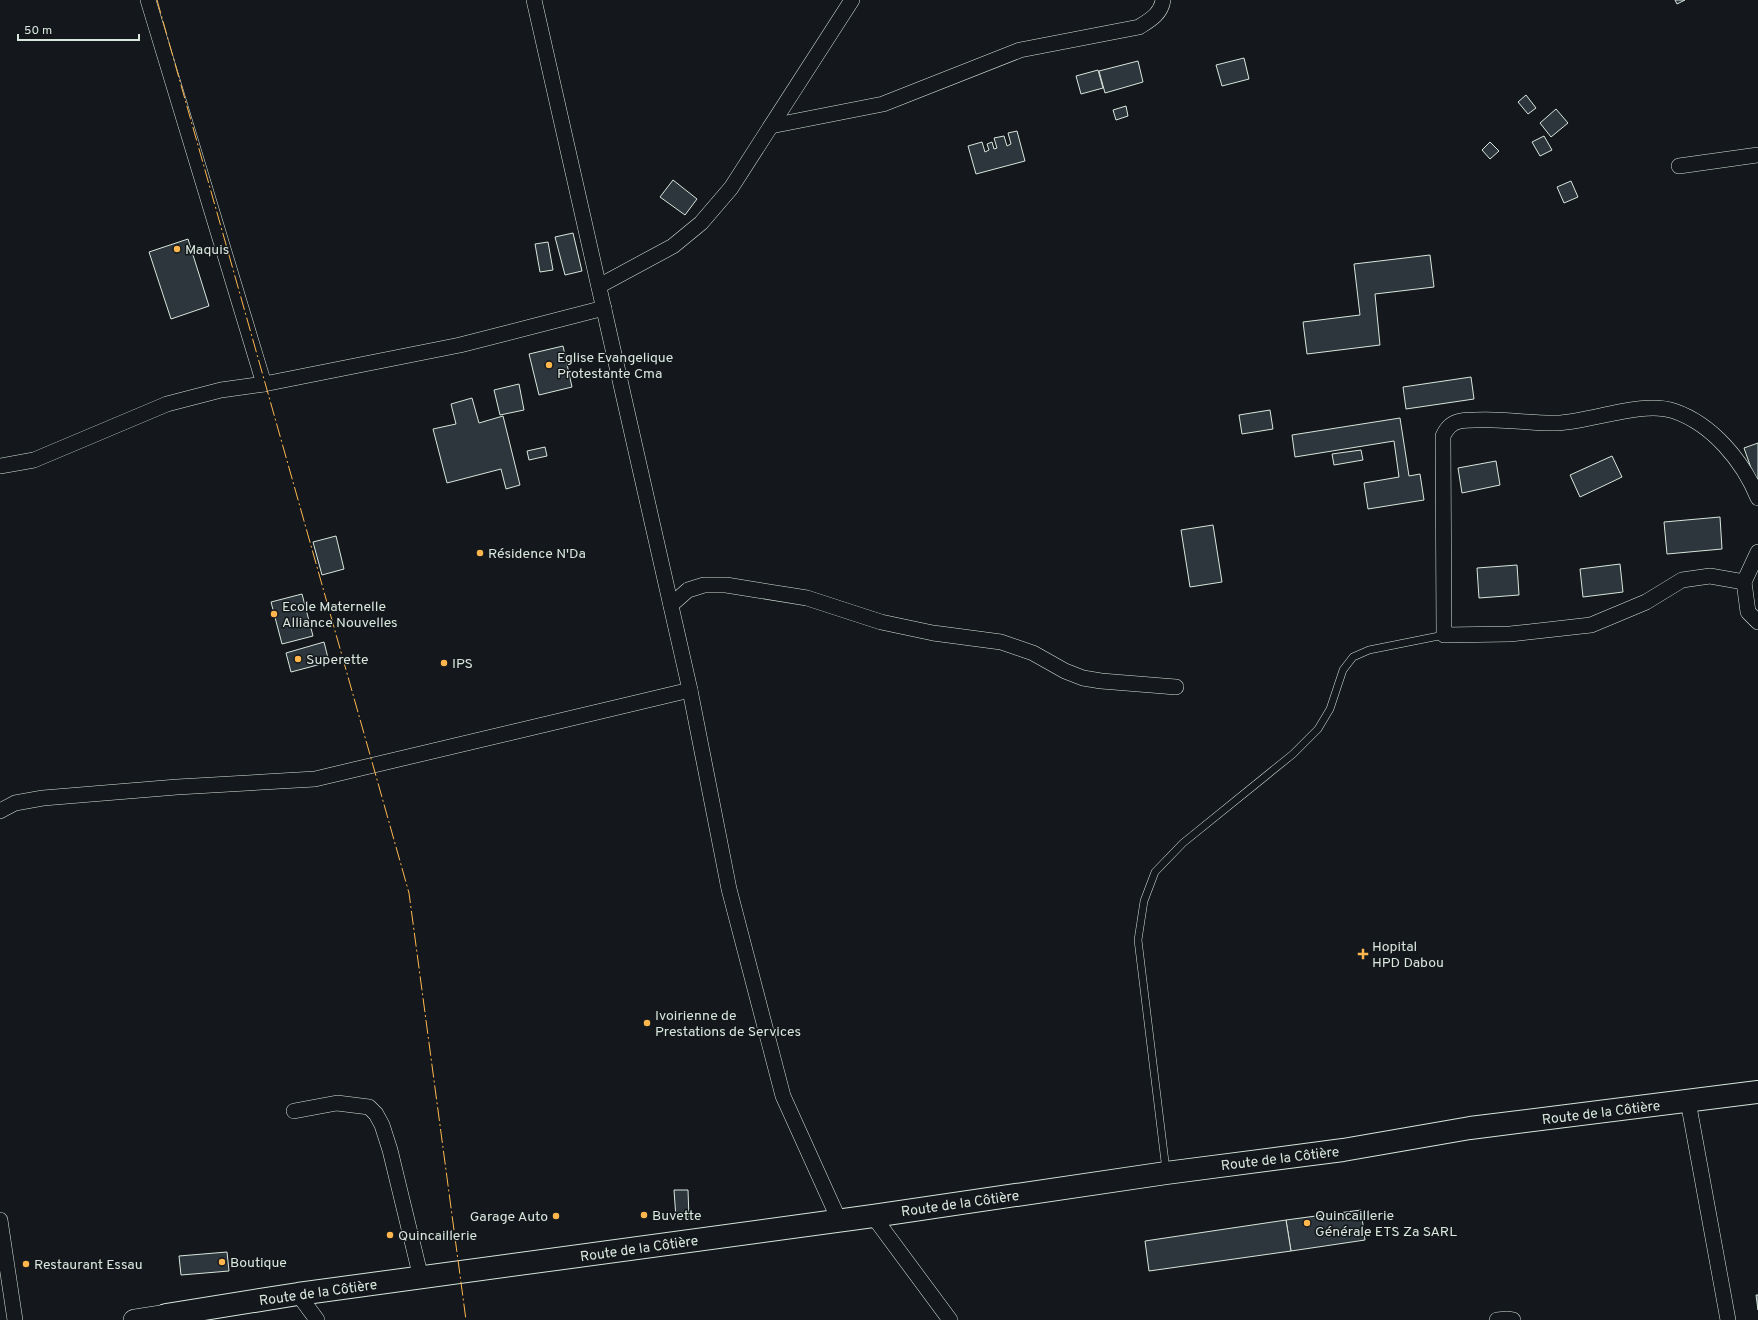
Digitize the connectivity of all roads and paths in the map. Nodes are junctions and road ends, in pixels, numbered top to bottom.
1 (148, 0) edge
2 (534, 0) edge
3 (852, 0) edge
4 (1163, 0) edge
5 (771, 126) junction
6 (1758, 155) edge
7 (1679, 166) dead end
8 (599, 286) junction
9 (604, 308) junction
10 (264, 384) junction
11 (0, 466) edge
12 (1758, 498) edge
13 (1758, 552) edge
14 (1744, 582) junction
15 (671, 605) junction
16 (1758, 622) edge
17 (1444, 635) junction
18 (1176, 687) dead end
19 (690, 690) junction
20 (0, 811) edge
21 (1758, 1092) edge
22 (1688, 1101) junction
23 (294, 1111) dead end
24 (1166, 1172) junction
25 (873, 1216) junction
26 (0, 1220) edge
27 (839, 1220) junction
28 (421, 1278) junction
29 (298, 1294) junction
30 (166, 1318) edge
31 (15, 1320) edge
32 (134, 1320) edge
33 (317, 1320) edge
34 (950, 1320) edge
35 (1497, 1320) edge
36 (1513, 1320) edge
37 (1728, 1320) edge

1 - 10 street
2 - 8 street
3 - 5 street
4 - 5 street
5 - 8 street
6 - 7 street
8 - 9 street
9 - 10 street
9 - 15 street
10 - 11 street
12 - 17 street
13 - 14 street
14 - 16 street
14 - 17 street
15 - 18 street
15 - 19 street
17 - 24 lane
19 - 20 street
19 - 27 street
21 - 22 main road, Route de la Côtière
22 - 24 main road, Route de la Côtière
22 - 37 street
23 - 28 street
24 - 25 main road, Route de la Côtière
25 - 27 main road, Route de la Côtière
25 - 34 street
26 - 31 street
27 - 28 main road, Route de la Côtière
28 - 29 main road, Route de la Côtière
29 - 30 main road, Route de la Côtière
29 - 33 street
30 - 32 main road
35 - 36 street

